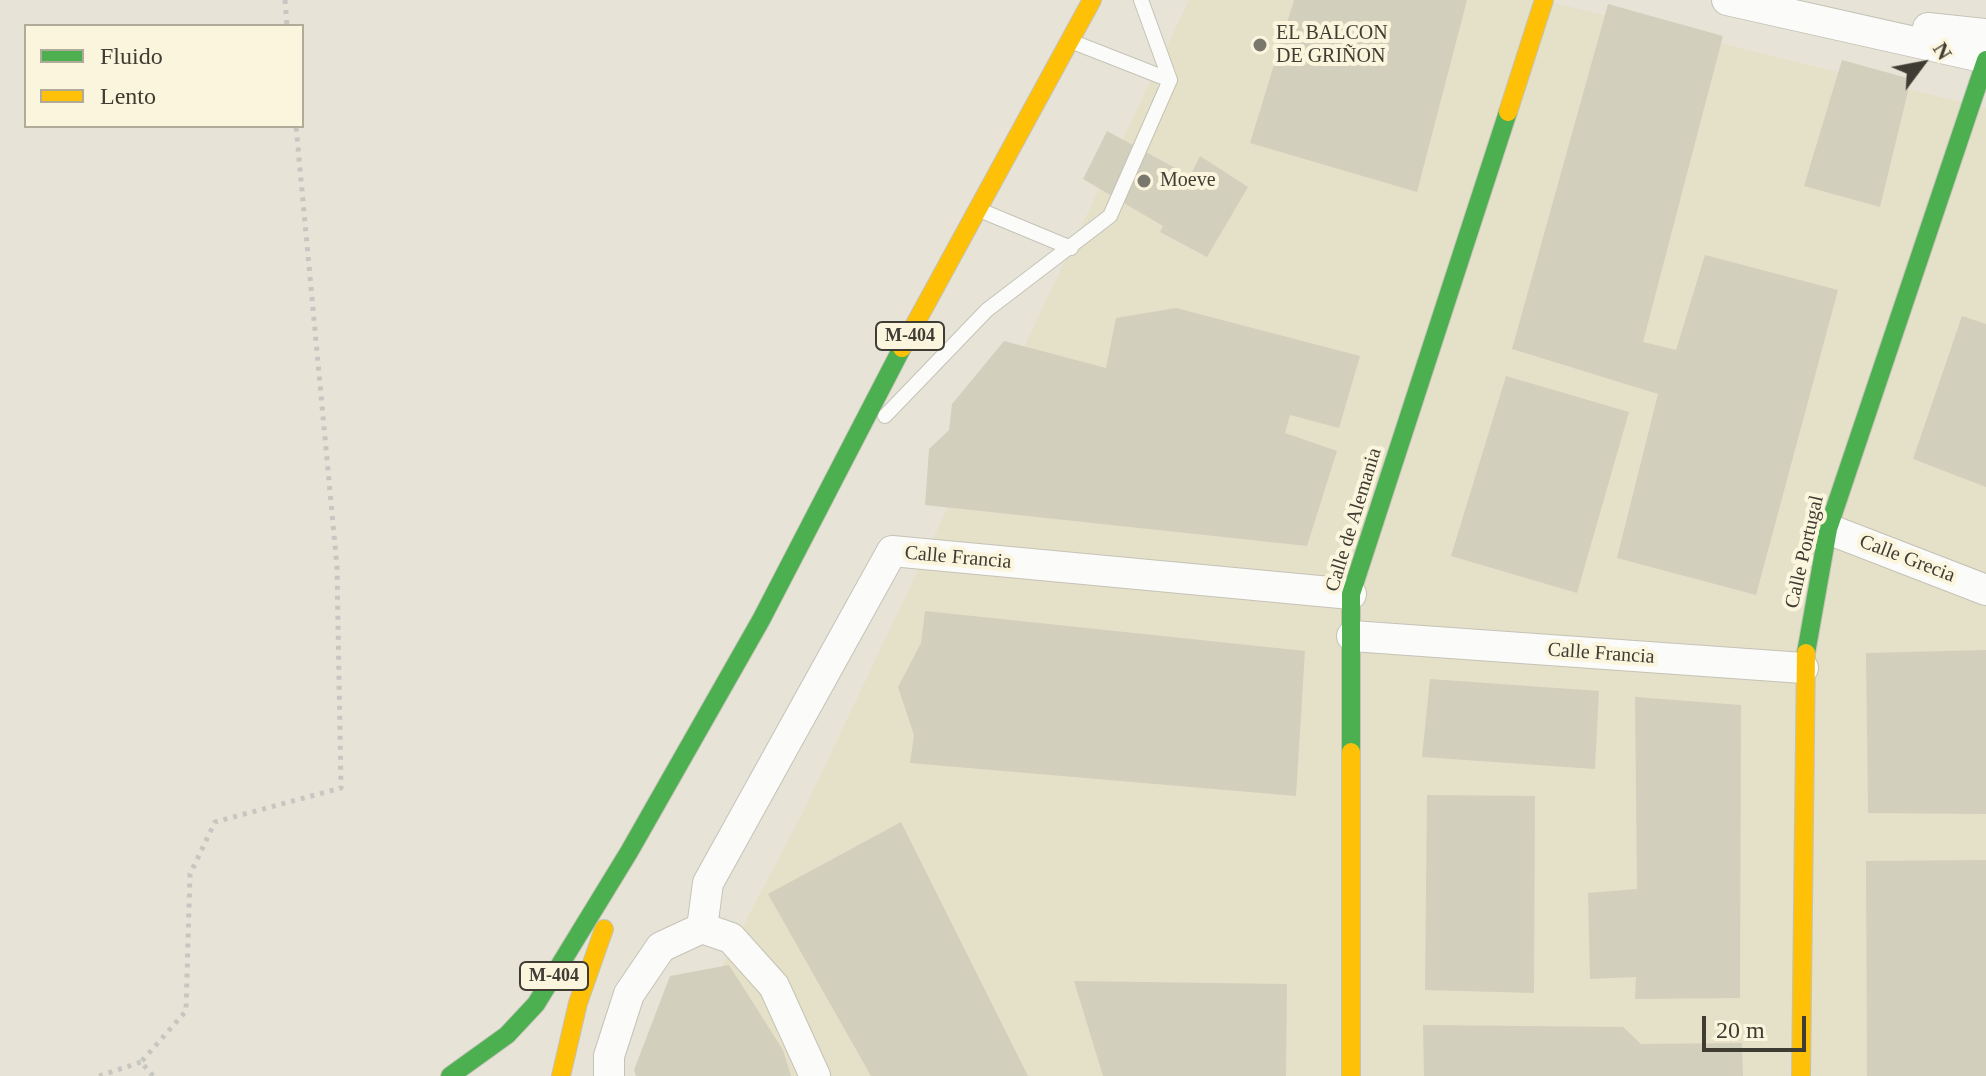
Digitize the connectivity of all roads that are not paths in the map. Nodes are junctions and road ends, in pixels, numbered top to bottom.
1 (1092, 0) edge
2 (1141, 0) edge
3 (1544, 0) edge
4 (1727, 0) edge
5 (1804, 15) junction
6 (1986, 34) edge
7 (1070, 41) junction
8 (1986, 59) edge
9 (1170, 80) junction
10 (980, 210) junction
11 (1071, 248) junction
12 (840, 463) junction
13 (1828, 529) junction
14 (1986, 590) edge
15 (1351, 594) junction
16 (1352, 636) junction
17 (1803, 668) junction
18 (629, 852) junction
19 (702, 928) junction
20 (450, 1076) edge
21 (561, 1076) edge
22 (609, 1076) edge
23 (815, 1076) edge
24 (1351, 1076) edge
25 (1801, 1076) edge

1 - 7 street, M-404
2 - 9 lane
3 - 15 street, Calle de Alemania
4 - 5 street
5 - 6 street
5 - 8 street
7 - 9 lane
7 - 10 street, M-404
8 - 13 street, Calle Portugal
9 - 11 lane
10 - 11 lane
10 - 12 street, M-404
11 - 12 lane
12 - 18 street, M-404
13 - 14 street, Calle Grecia
13 - 17 street, Calle Portugal
15 - 16 street, Calle de Alemania
15 - 19 street, Calle Francia
16 - 17 street, Calle Francia
16 - 24 street, Calle de Alemania
17 - 25 street, Calle Portugal
18 - 20 street, M-404
18 - 21 street, M-404
19 - 22 street
19 - 23 street

